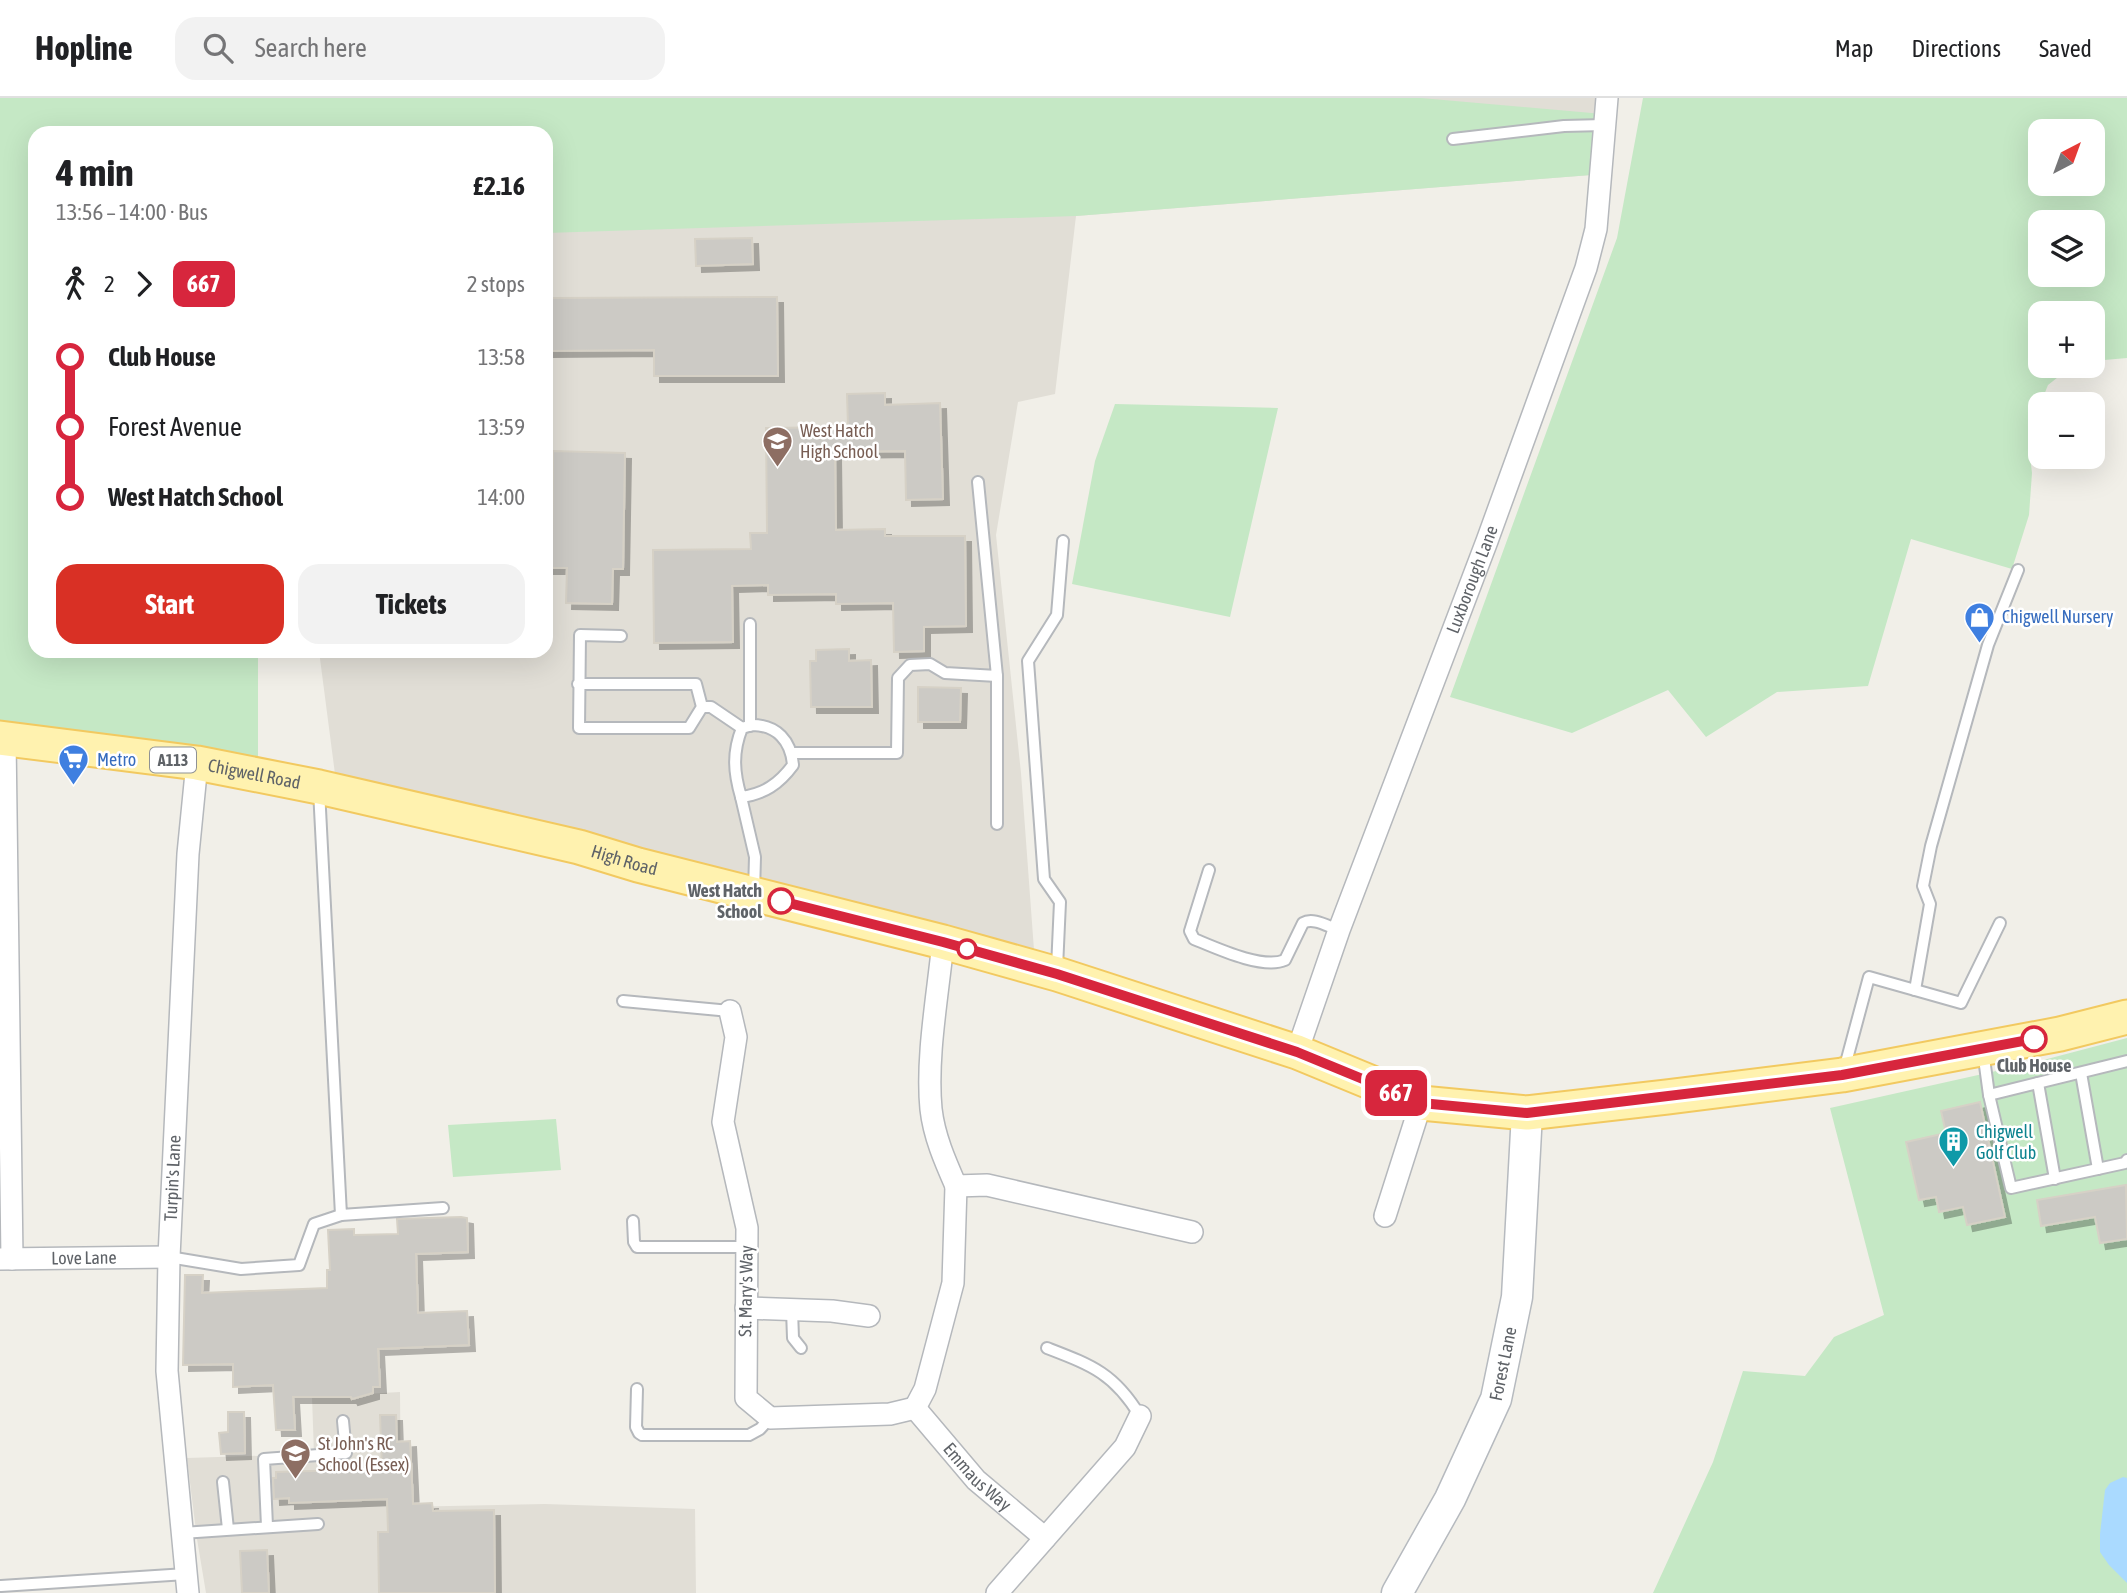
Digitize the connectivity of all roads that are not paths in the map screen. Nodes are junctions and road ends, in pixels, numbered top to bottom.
1 (1607, 98) edge
2 (1604, 125) junction
3 (1453, 139) dead end
4 (978, 482) dead end
5 (1063, 541) dead end
6 (2018, 569) dead end
7 (750, 624) dead end
8 (621, 636) dead end
9 (997, 676) junction
10 (578, 684) junction
11 (702, 707) junction
12 (746, 727) junction
13 (3, 738) edge
14 (792, 753) junction
15 (197, 764) junction
16 (331, 790) junction
17 (741, 797) junction
18 (997, 824) dead end
19 (1209, 870) dead end
20 (754, 895) junction
21 (2000, 923) dead end
22 (1339, 930) junction
23 (943, 942) junction
24 (1057, 974) junction
25 (1915, 990) junction
26 (623, 1001) dead end
27 (730, 1011) joint
28 (2127, 1017) edge
29 (1983, 1049) junction
30 (1297, 1052) junction
31 (2127, 1061) edge
32 (2081, 1073) junction
33 (1842, 1075) junction
34 (2038, 1083) junction
35 (1989, 1095) junction
36 (1421, 1103) junction
37 (1527, 1113) junction
38 (2127, 1160) edge
39 (2098, 1169) junction
40 (2055, 1179) junction
41 (956, 1186) junction
42 (443, 1208) dead end
43 (341, 1215) junction
44 (1385, 1216) dead end
45 (633, 1222) dead end
46 (1192, 1232) dead end
47 (747, 1247) junction
48 (169, 1257) junction
49 (6, 1259) edge
50 (746, 1308) junction
51 (792, 1310) junction
52 (869, 1316) dead end
53 (1047, 1348) dead end
54 (801, 1349) dead end
55 (637, 1389) dead end
56 (915, 1408) junction
57 (1140, 1416) joint
58 (770, 1418) junction
59 (344, 1421) dead end
60 (223, 1482) dead end
61 (318, 1524) dead end
62 (267, 1526) junction
63 (228, 1529) junction
64 (182, 1534) junction
65 (1045, 1538) junction
66 (187, 1584) edge
67 (1, 1586) edge
68 (998, 1593) edge
69 (1397, 1593) edge

1 - 2 street, Luxborough Lane
2 - 3 lane
2 - 22 street, Luxborough Lane
4 - 9 lane
5 - 24 lane
6 - 25 lane
7 - 12 lane
8 - 10 lane
9 - 14 lane
9 - 18 lane
10 - 11 lane
10 - 11 lane
11 - 12 lane
12 - 14 lane
12 - 17 lane
13 - 15 main road, Chigwell Road / A113
13 - 49 street
14 - 17 lane
15 - 16 main road, Chigwell Road / A113
15 - 48 street, Turpin's Lane
16 - 20 main road, High Road / A113
16 - 43 lane
17 - 20 lane
19 - 22 lane
20 - 23 main road, High Road / A113
21 - 25 lane
22 - 30 street, Luxborough Lane
23 - 24 main road, High Road / A113
23 - 41 street
24 - 30 main road, High Road / A113
25 - 33 lane
26 - 27 lane
27 - 47 street, St. Mary's Way
28 - 29 main road, High Road / A113
29 - 33 main road, High Road / A113
29 - 35 lane
30 - 36 main road, High Road / A113
31 - 32 lane
32 - 34 lane
32 - 39 lane
33 - 37 main road, High Road / A113
34 - 35 lane
34 - 40 lane
35 - 40 lane
36 - 37 main road, High Road / A113
36 - 44 street
37 - 69 street, Forest Lane
38 - 39 lane
39 - 40 lane
41 - 46 street
41 - 56 street
42 - 43 lane
43 - 48 lane
45 - 47 lane
47 - 50 street, St. Mary's Way
48 - 49 street, Love Lane
48 - 64 street, Turpin's Lane
50 - 51 street
50 - 58 street, St. Mary's Way
51 - 52 street
51 - 54 lane
53 - 57 lane
55 - 58 lane
56 - 58 street
56 - 65 street, Emmaus Way
57 - 65 street
59 - 62 lane
60 - 63 lane
61 - 62 lane
62 - 63 lane
63 - 64 lane
64 - 66 street, Turpin's Lane
65 - 68 street
66 - 67 lane

